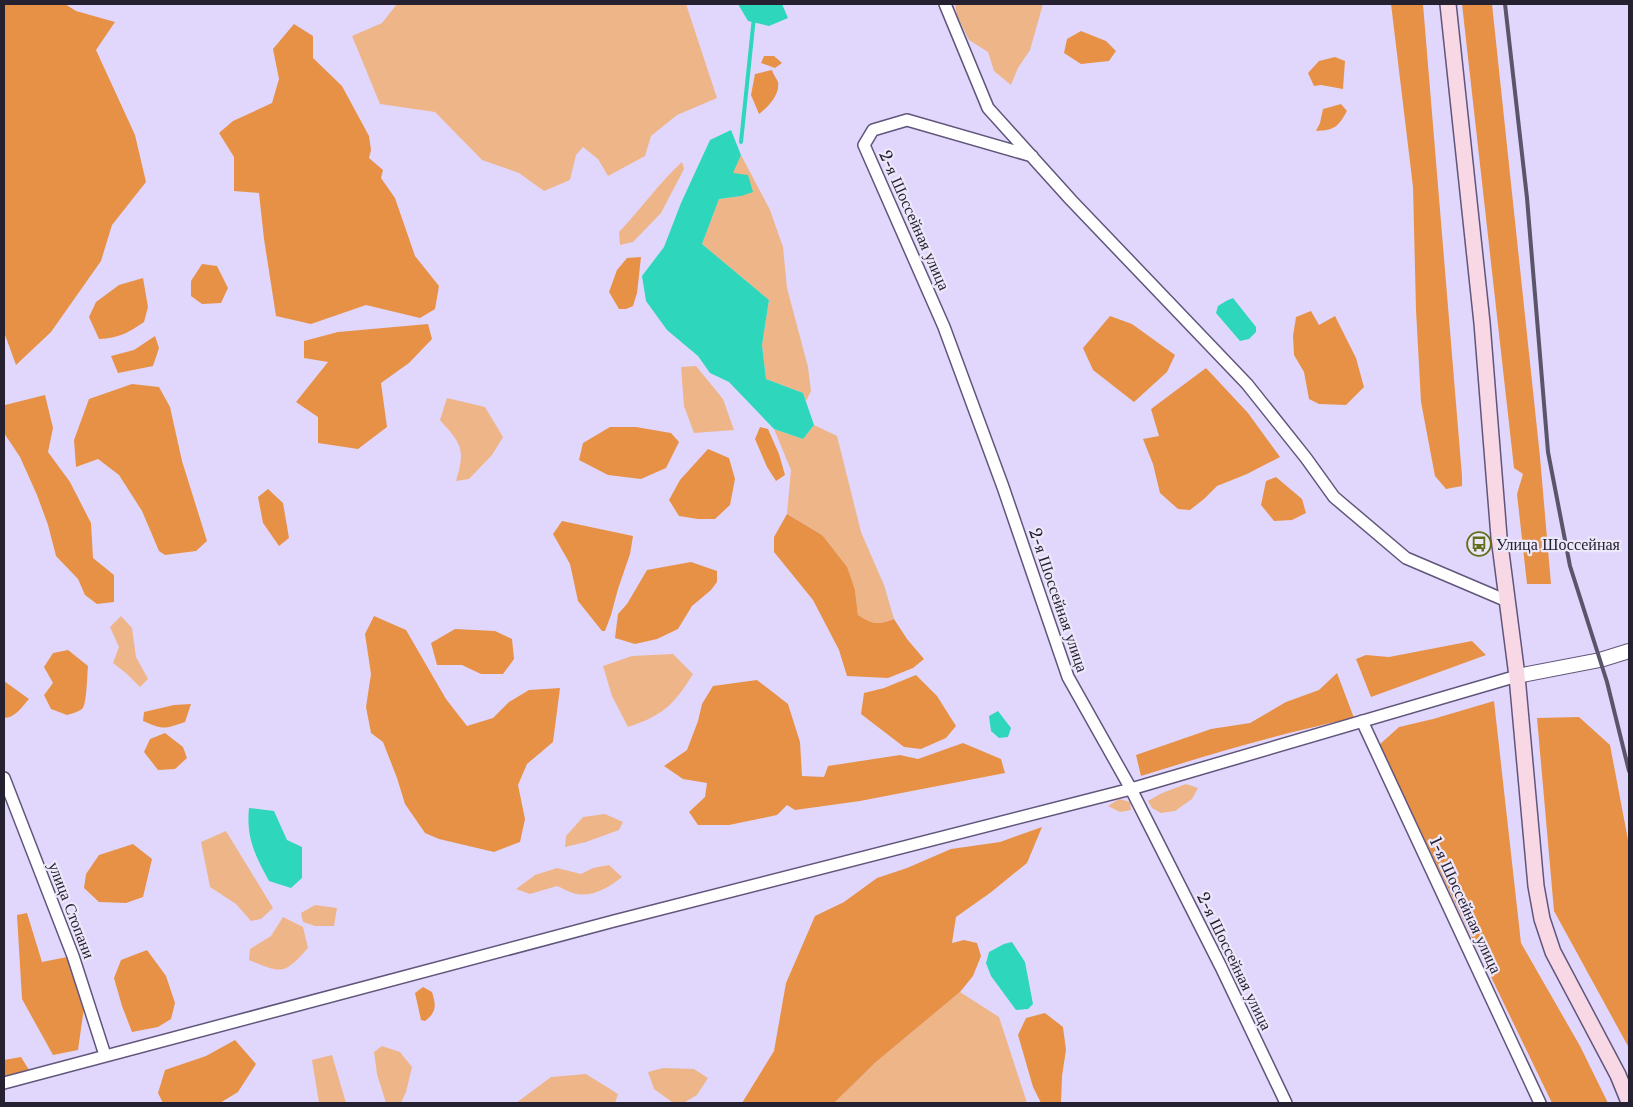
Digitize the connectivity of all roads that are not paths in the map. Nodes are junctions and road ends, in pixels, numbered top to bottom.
1 (945, 4) edge
2 (1448, 4) edge
3 (1032, 156) junction
4 (1507, 601) junction
5 (1629, 651) edge
6 (1517, 676) junction
7 (1362, 721) junction
8 (4, 778) edge
9 (1131, 788) junction
10 (105, 1055) junction
11 (4, 1083) edge
12 (1629, 1102) edge
13 (1286, 1103) edge
14 (1540, 1103) edge

1 - 3 street
2 - 4 main road
3 - 4 street
3 - 9 street, 2-я Шоссейная улица
4 - 6 main road
5 - 6 street
6 - 7 street
6 - 12 main road
7 - 9 street
7 - 14 street, 1-я Шоссейная улица
8 - 10 street, улица Стопани
9 - 10 street
9 - 13 street, 2-я Шоссейная улица
10 - 11 street

